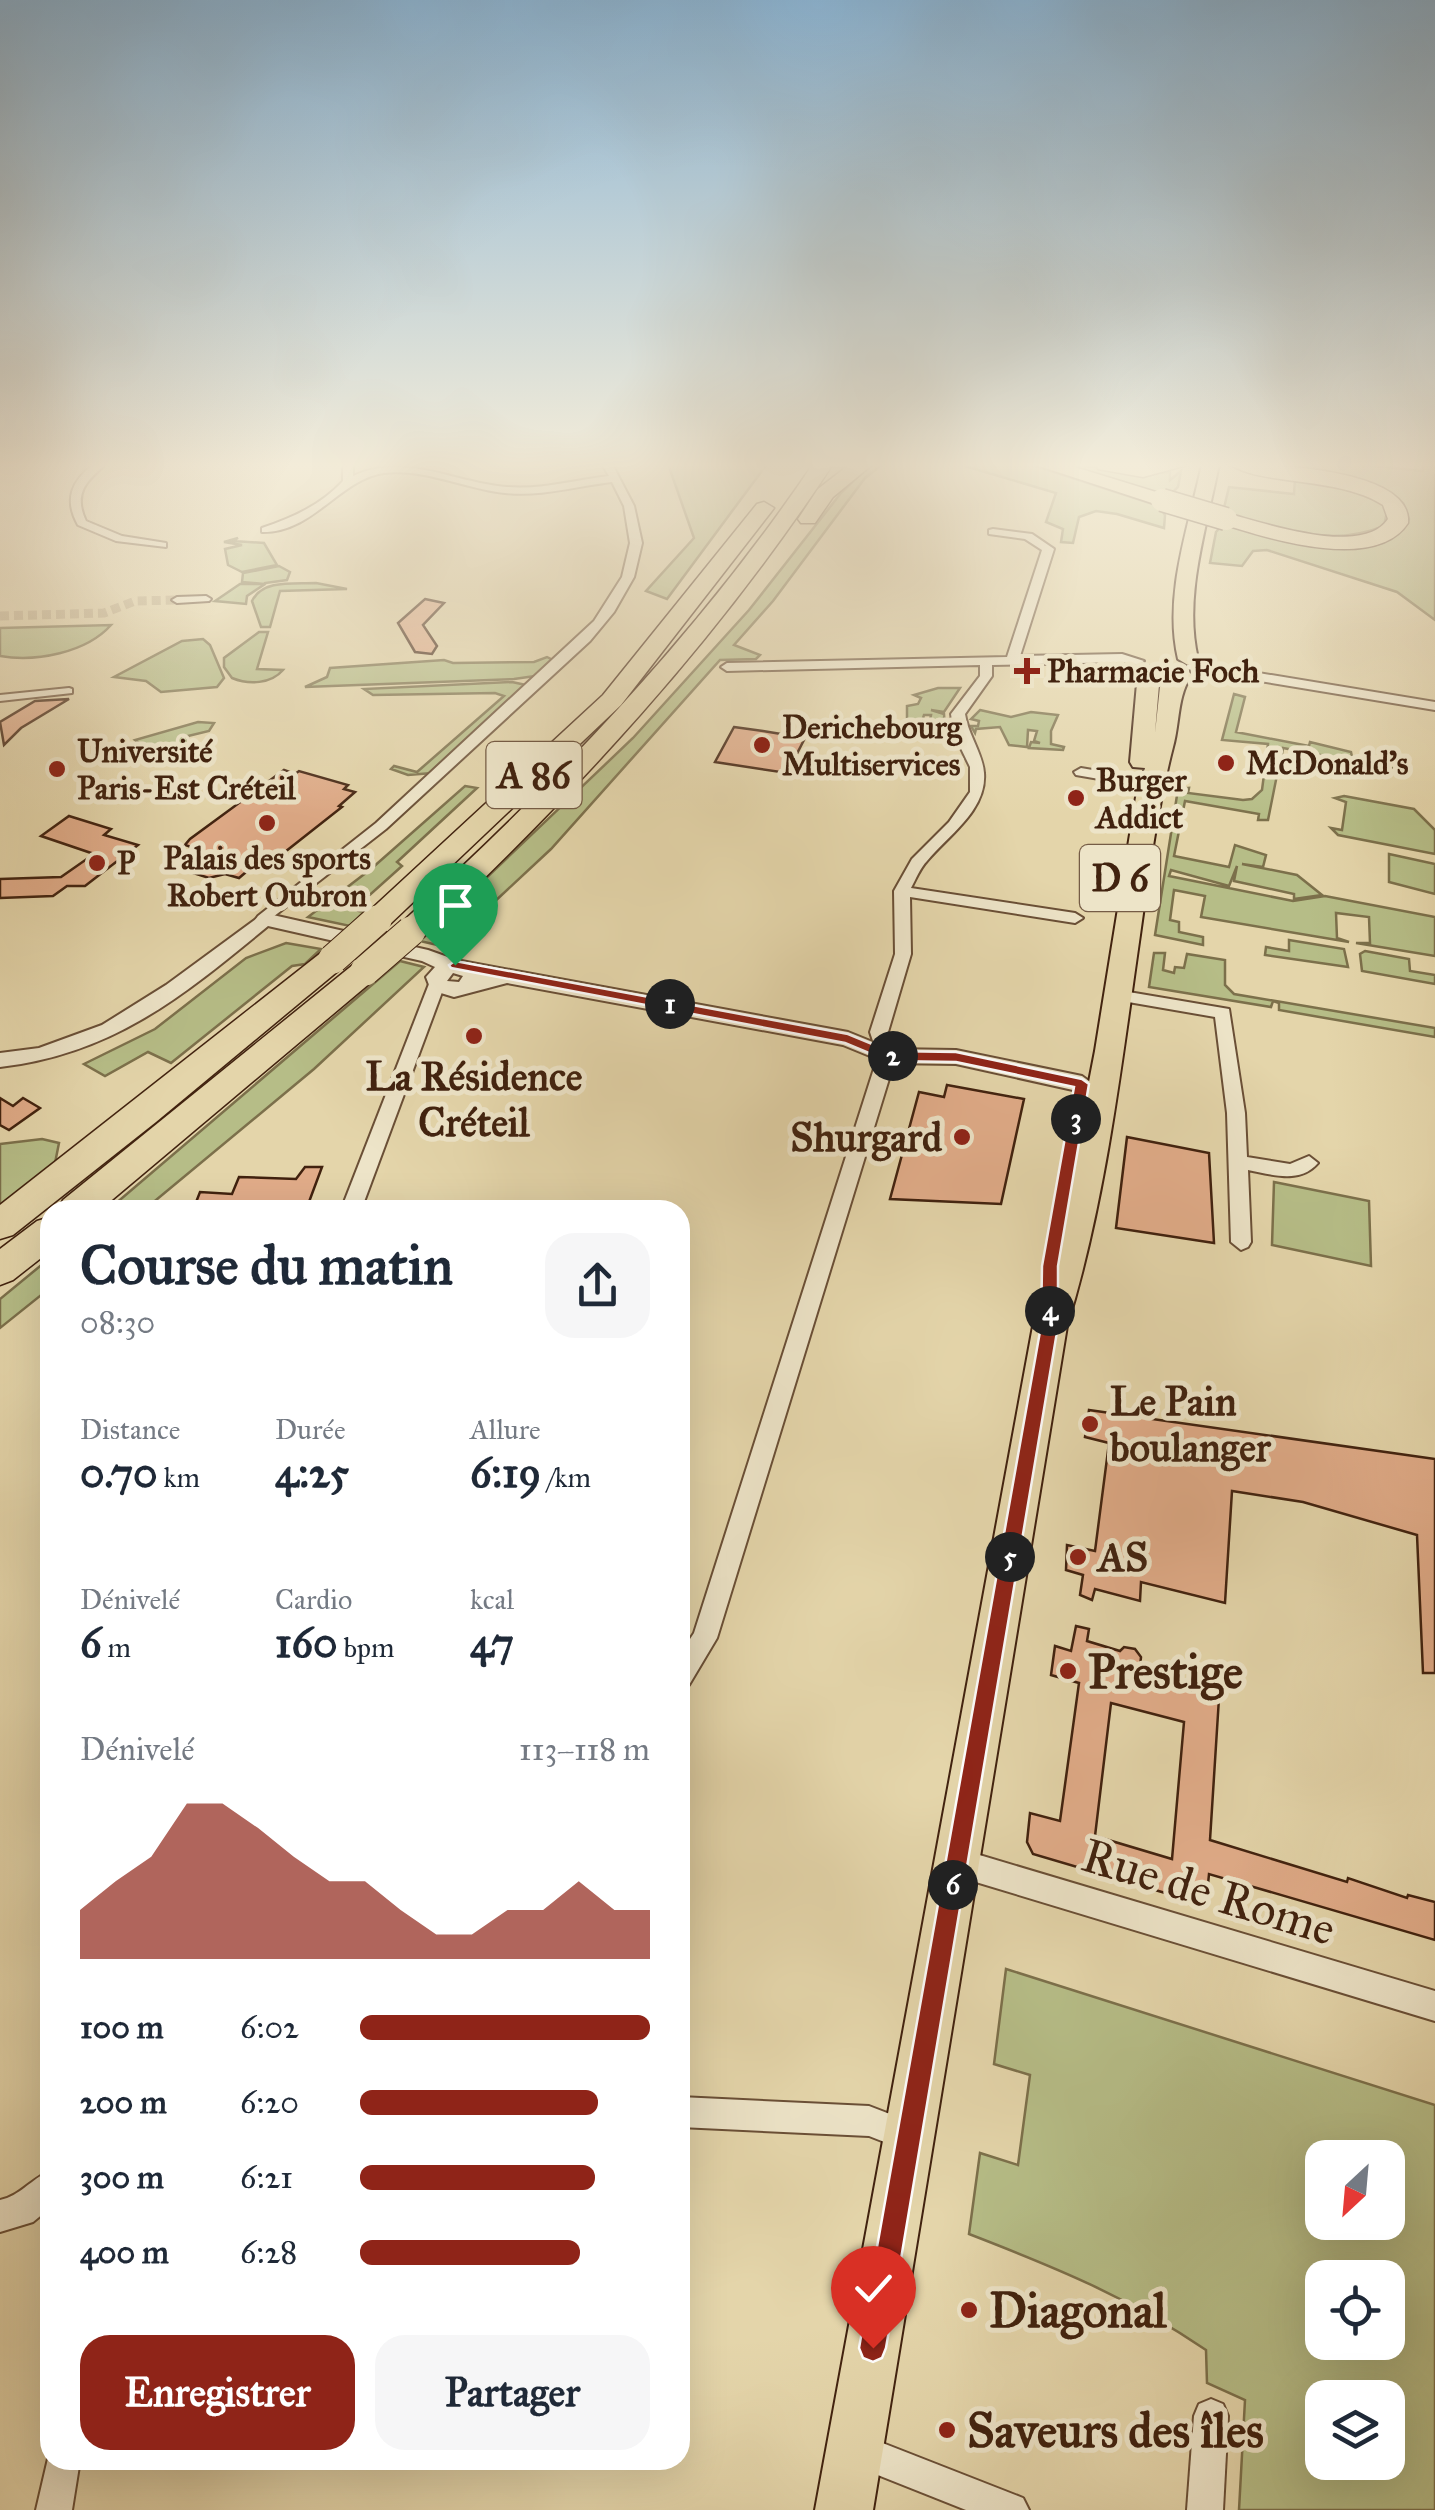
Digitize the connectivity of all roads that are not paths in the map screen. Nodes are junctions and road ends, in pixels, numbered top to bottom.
1 (626, 581) edge
2 (705, 581) edge
3 (741, 581) edge
4 (758, 581) edge
5 (1038, 581) edge
6 (1172, 581) edge
7 (1186, 581) edge
8 (177, 600) tunnel mouth
9 (206, 600) dead end
10 (1162, 623) dead end
11 (1020, 637) junction
12 (1149, 658) junction
13 (986, 660) junction
14 (1012, 660) junction
15 (1049, 660) junction
16 (1187, 666) junction
17 (728, 667) dead end
18 (657, 688) junction
19 (68, 691) dead end
20 (2, 700) edge
21 (1435, 706) edge
22 (1080, 772) dead end
23 (1105, 776) dead end
24 (902, 891) junction
25 (1075, 918) dead end
26 (264, 919) junction
27 (413, 942) junction
28 (349, 965) junction
29 (453, 978) junction
30 (1117, 996) junction
31 (888, 1056) junction
32 (0, 1060) edge
33 (1092, 1086) junction
34 (1238, 1162) junction
35 (1308, 1163) dead end
36 (87, 1200) edge
37 (355, 1200) edge
38 (0, 1224) edge
39 (40, 1239) edge
40 (1241, 1242) dead end
41 (0, 1270) edge
42 (690, 1661) edge
43 (956, 1862) junction
44 (1435, 2006) edge
45 (690, 2113) edge
46 (910, 2137) junction
47 (40, 2195) edge
48 (0, 2216) edge
49 (1211, 2416) dead end
50 (855, 2449) junction
51 (62, 2470) edge
52 (54, 2510) edge
53 (844, 2510) edge
54 (1010, 2510) edge
55 (1205, 2510) edge

1 - 26 street
2 - 28 highway, A 86, bridge
3 - 18 highway, A 86
4 - 18 highway
5 - 11 street
6 - 10 main road
7 - 16 main road, D 6
8 - 9 street
11 - 14 street
11 - 15 street
12 - 15 street
12 - 16 main road
12 - 33 main road, D 6
13 - 14 street
13 - 17 street
13 - 24 street
14 - 15 street
16 - 21 street
16 - 30 main road, D 6
18 - 27 highway, A 86
19 - 20 street
22 - 23 street
24 - 25 street
24 - 31 street
26 - 27 street
26 - 32 street
27 - 28 highway, A 86, bridge
27 - 29 street
28 - 36 highway, A 86
28 - 38 highway, A 86
29 - 31 street
29 - 37 street
30 - 33 main road, D 6
30 - 34 street
31 - 33 street
31 - 42 street
33 - 43 main road, D 6
34 - 35 street
34 - 40 street
39 - 41 highway
43 - 44 street, Rue de Rome
43 - 46 main road, D 6
45 - 46 street
46 - 50 main road, D 6
47 - 48 street
49 - 55 street
50 - 53 main road, D 6
50 - 54 street
51 - 52 street

